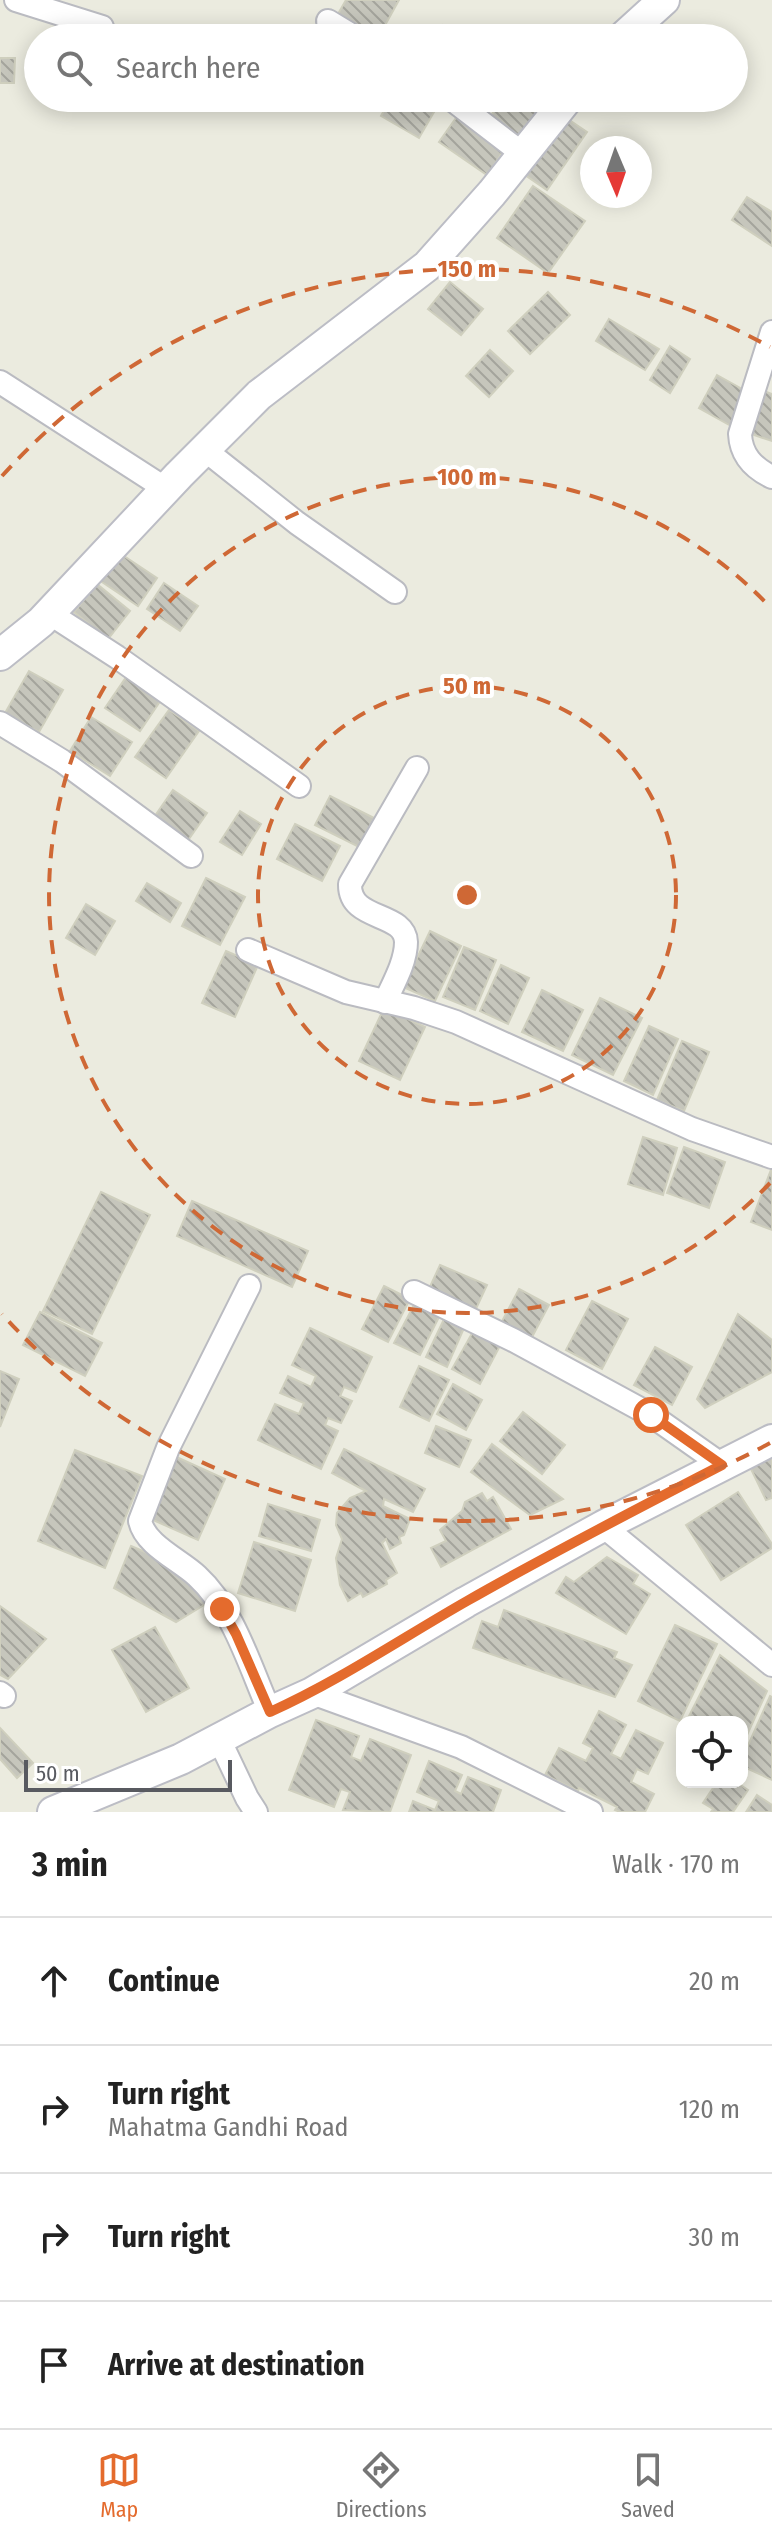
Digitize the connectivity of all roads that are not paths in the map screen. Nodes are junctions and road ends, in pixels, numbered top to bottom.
1 (16, 0) edge
2 (664, 0) edge
3 (328, 21) dead end
4 (92, 24) edge
5 (333, 24) edge
6 (637, 24) edge
7 (468, 112) edge
8 (557, 112) edge
9 (523, 154) junction
10 (772, 332) edge
11 (0, 382) edge
12 (205, 450) junction
13 (772, 477) edge
14 (166, 489) junction
15 (395, 592) dead end
16 (49, 613) junction
17 (0, 655) edge
18 (0, 723) edge
19 (417, 768) dead end
20 (299, 786) dead end
21 (191, 856) dead end
22 (248, 950) dead end
23 (385, 1002) junction
24 (772, 1157) edge
25 (249, 1286) dead end
26 (414, 1292) dead end
27 (772, 1440) edge
28 (722, 1465) junction
29 (603, 1526) junction
30 (772, 1665) edge
31 (312, 1693) junction
32 (270, 1712) junction
33 (219, 1739) junction
34 (53, 1812) edge
35 (256, 1812) edge
36 (591, 1812) edge

1 - 4 street
2 - 6 street
3 - 5 street
7 - 9 street
8 - 9 street
9 - 12 street
10 - 13 street
11 - 14 street
12 - 14 street
12 - 15 street
14 - 16 street
16 - 17 street
16 - 20 street
18 - 21 street
19 - 23 street
22 - 23 street
23 - 24 street
25 - 32 street
26 - 28 street
27 - 28 street
28 - 29 street
29 - 30 street
29 - 31 street
31 - 32 street
31 - 36 street
32 - 33 street
33 - 34 street
33 - 35 street

